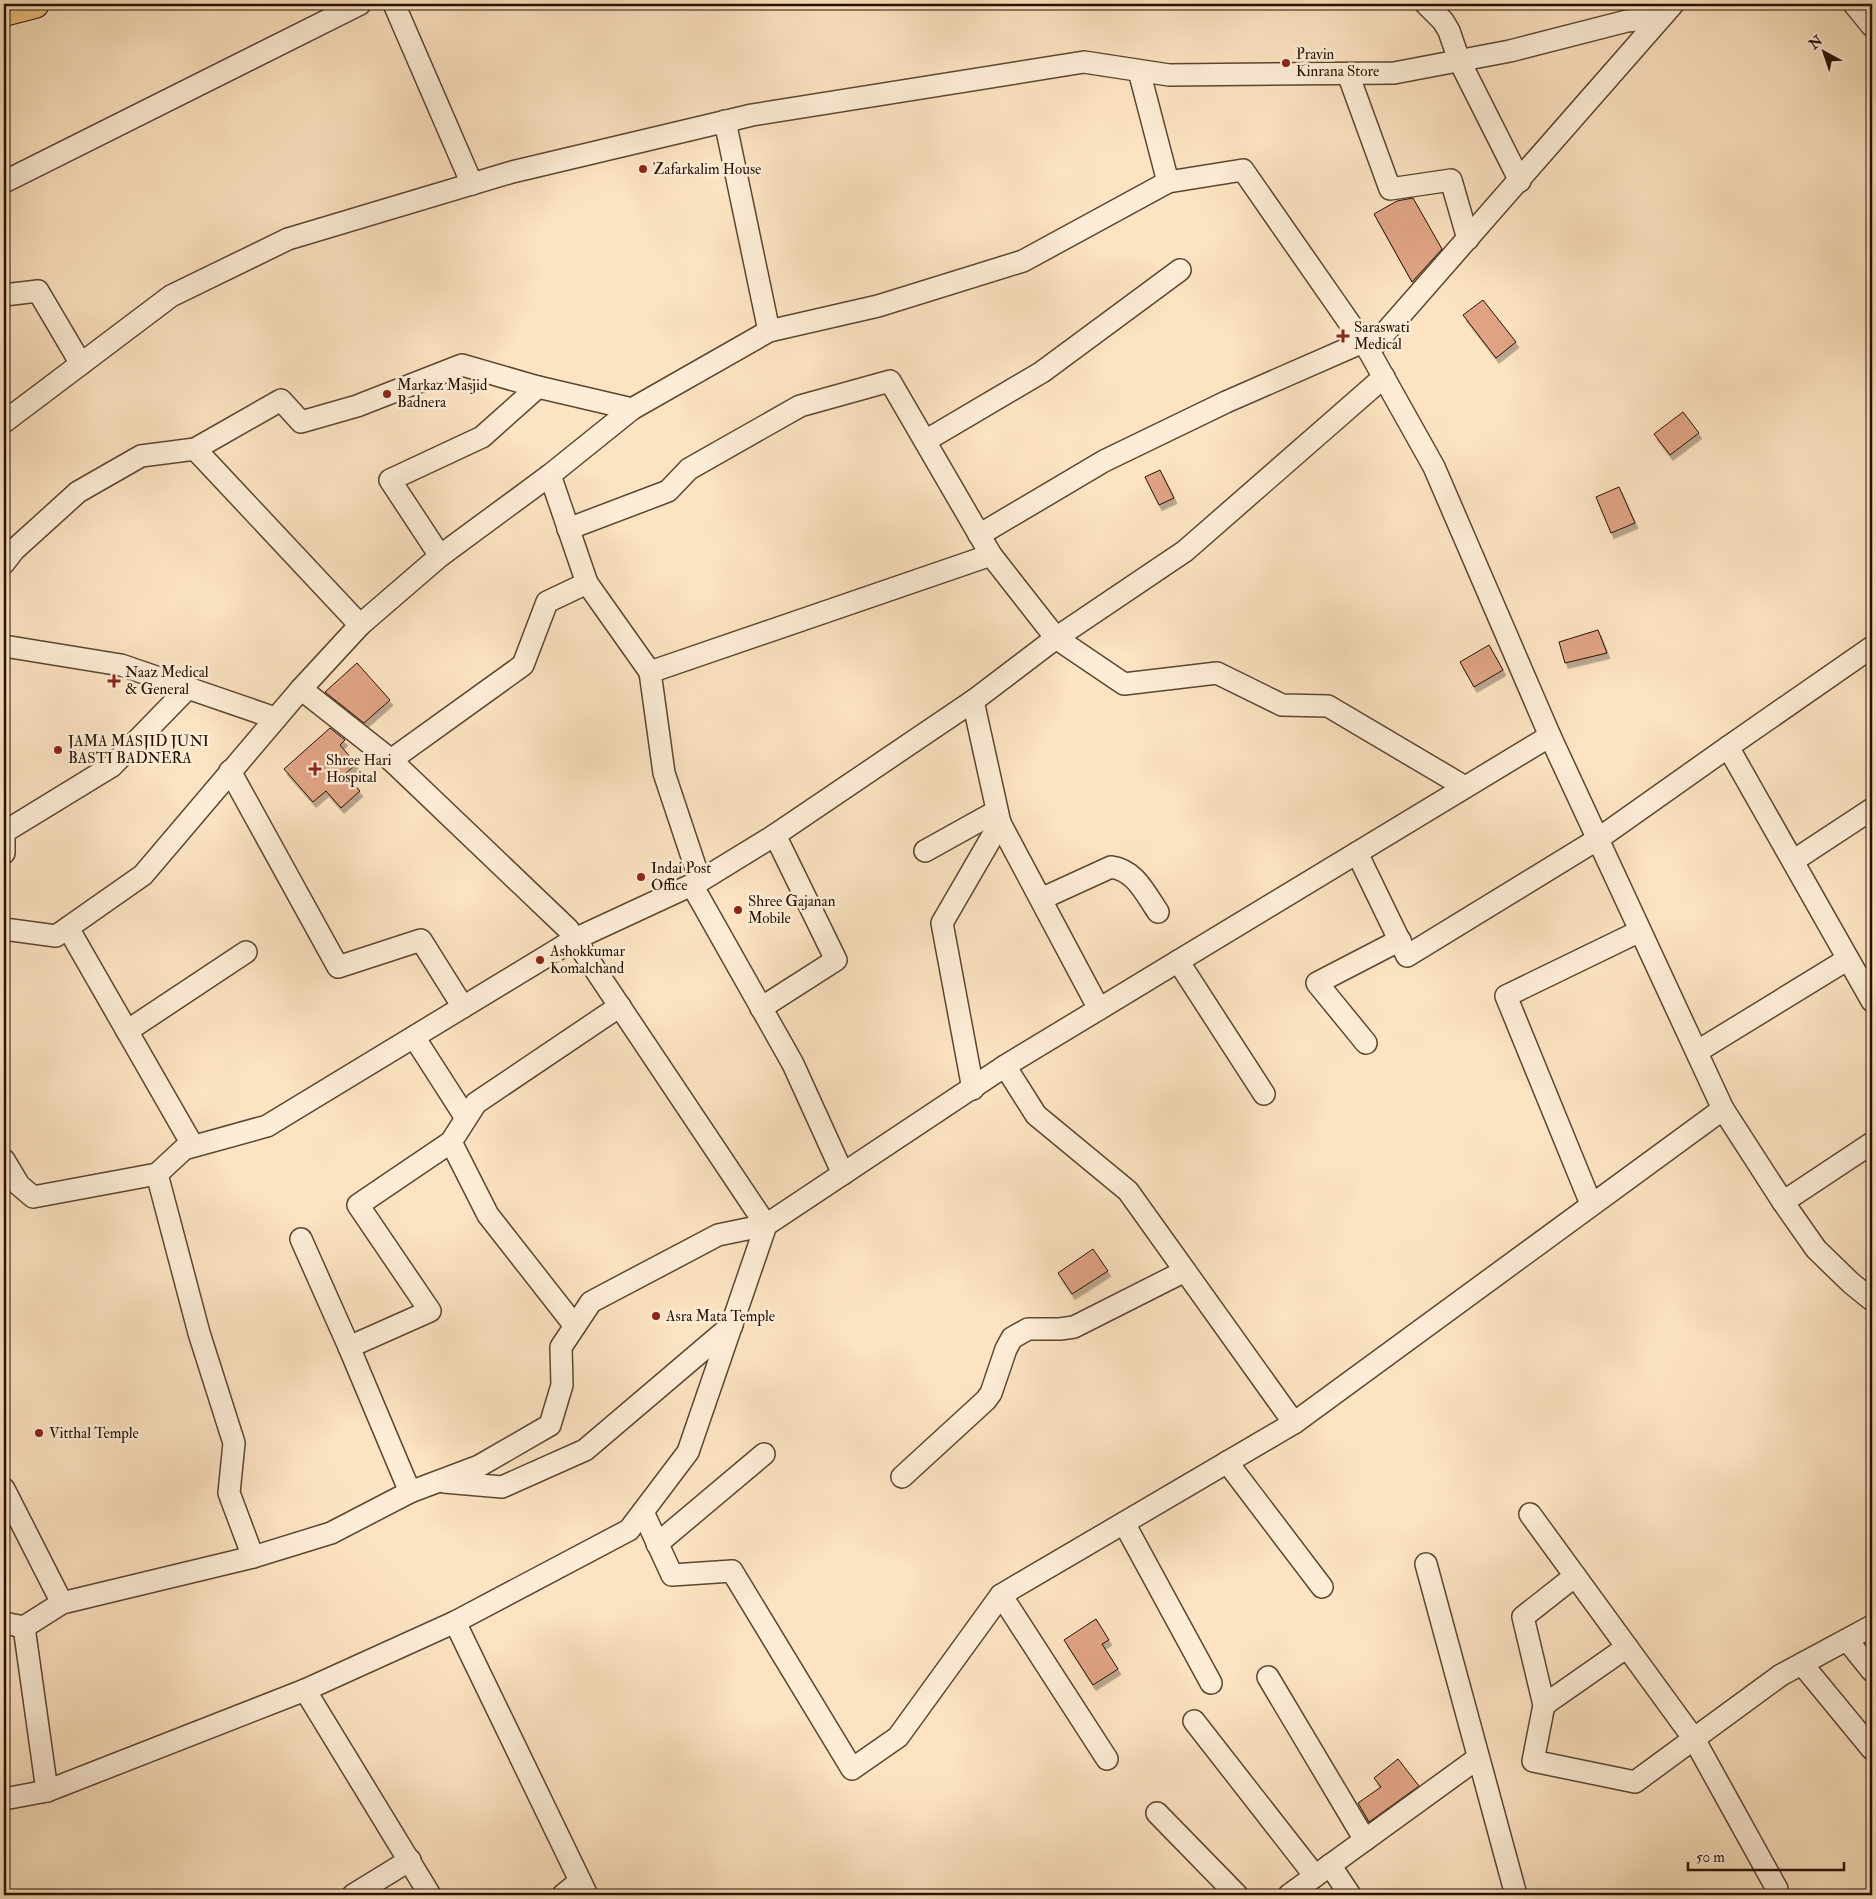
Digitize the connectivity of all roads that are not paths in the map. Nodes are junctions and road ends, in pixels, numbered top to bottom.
1 (34, 4) edge
2 (360, 4) edge
3 (394, 4) edge
4 (1426, 4) edge
5 (1854, 4) edge
6 (1666, 11) edge
7 (4, 12) edge
8 (1624, 12) edge
9 (1872, 26) edge
10 (1459, 60) junction
11 (1139, 71) junction
12 (1348, 74) junction
13 (725, 121) junction
14 (1520, 181) junction
15 (4, 182) edge
16 (1168, 182) junction
17 (472, 184) junction
18 (1468, 240) junction
19 (1180, 270) dead end
20 (4, 294) edge
21 (769, 331) junction
22 (1366, 346) junction
23 (81, 364) junction
24 (1384, 378) junction
25 (538, 387) junction
26 (632, 409) junction
27 (4, 422) edge
28 (925, 441) junction
29 (195, 449) junction
30 (550, 476) junction
31 (568, 529) junction
32 (980, 535) junction
33 (7, 550) edge
34 (991, 555) junction
35 (440, 556) junction
36 (587, 583) junction
37 (360, 625) junction
38 (1056, 638) junction
39 (4, 646) edge
40 (1872, 647) edge
41 (650, 672) junction
42 (188, 688) junction
43 (300, 689) junction
44 (973, 701) junction
45 (275, 718) junction
46 (1550, 736) junction
47 (1728, 747) junction
48 (390, 760) junction
49 (230, 771) junction
50 (1465, 787) junction
51 (1872, 810) edge
52 (999, 817) junction
53 (775, 835) junction
54 (1598, 839) junction
55 (925, 851) dead end
56 (4, 852) edge
57 (1358, 853) junction
58 (1794, 861) junction
59 (696, 883) junction
60 (1041, 899) junction
61 (1158, 912) dead end
62 (68, 928) junction
63 (4, 929) edge
64 (1640, 931) junction
65 (576, 939) junction
66 (1400, 940) junction
67 (246, 952) dead end
68 (1848, 959) junction
69 (1178, 961) junction
70 (1872, 1001) edge
71 (620, 1006) junction
72 (463, 1007) junction
73 (761, 1008) junction
74 (1099, 1009) junction
75 (127, 1032) junction
76 (414, 1037) junction
77 (1366, 1043) dead end
78 (1698, 1051) junction
79 (1005, 1066) junction
80 (973, 1089) junction
81 (1264, 1094) dead end
82 (1723, 1109) junction
83 (466, 1118) junction
84 (450, 1142) junction
85 (1872, 1143) edge
86 (194, 1146) junction
87 (4, 1160) edge
88 (157, 1174) junction
89 (843, 1174) junction
90 (1783, 1202) junction
91 (1591, 1204) junction
92 (766, 1225) junction
93 (300, 1239) dead end
94 (1185, 1271) junction
95 (1872, 1300) edge
96 (733, 1324) junction
97 (576, 1326) junction
98 (349, 1348) junction
99 (1294, 1422) junction
100 (764, 1454) dead end
101 (1227, 1462) junction
102 (902, 1478) dead end
103 (438, 1481) junction
104 (4, 1489) edge
105 (410, 1492) junction
106 (643, 1512) junction
107 (1530, 1514) dead end
108 (1124, 1523) junction
109 (658, 1544) junction
110 (253, 1557) junction
111 (1426, 1564) dead end
112 (1575, 1576) junction
113 (1322, 1587) dead end
114 (1001, 1595) junction
115 (62, 1603) junction
116 (455, 1622) junction
117 (4, 1623) edge
118 (1872, 1626) edge
119 (24, 1627) junction
120 (1847, 1640) junction
121 (1627, 1647) junction
122 (1802, 1664) junction
123 (1872, 1671) edge
124 (1268, 1677) dead end
125 (1211, 1683) dead end
126 (305, 1690) junction
127 (1544, 1705) junction
128 (1194, 1721) dead end
129 (1694, 1739) junction
130 (1872, 1749) edge
131 (1478, 1758) junction
132 (1107, 1759) dead end
133 (47, 1791) junction
134 (4, 1798) edge
135 (1157, 1813) dead end
136 (1365, 1840) junction
137 (410, 1860) junction
138 (1323, 1871) junction
139 (584, 1888) edge
140 (1777, 1889) dead end
141 (353, 1895) edge
142 (430, 1895) edge
143 (563, 1895) edge
144 (1237, 1895) edge
145 (1289, 1895) edge
146 (1350, 1895) edge
147 (1516, 1895) edge

1 - 7 highway
2 - 15 street
3 - 17 street
4 - 10 street
5 - 9 street
6 - 8 street
6 - 14 street
8 - 10 street
10 - 12 street
10 - 14 street
11 - 12 street
11 - 13 street
11 - 16 street
12 - 18 street
13 - 17 street
13 - 21 street
14 - 18 street
16 - 21 street
16 - 22 street
17 - 23 street
18 - 22 street
19 - 28 street
20 - 23 street
21 - 26 street
22 - 24 street
22 - 32 street
23 - 27 street
24 - 38 street
24 - 46 street
25 - 26 street
25 - 29 street
25 - 35 street
26 - 30 street
28 - 31 street
28 - 32 street
29 - 33 street
29 - 37 street
30 - 31 street
30 - 35 street
31 - 36 street
32 - 34 street
34 - 38 street
34 - 41 street
35 - 37 street
36 - 41 street
36 - 48 street
37 - 43 street
38 - 44 street
38 - 50 street
39 - 42 street
40 - 47 street
41 - 59 street
42 - 45 street
42 - 56 street
43 - 45 street
43 - 48 street
44 - 52 street
44 - 53 street
45 - 49 street
46 - 50 street
46 - 54 street
47 - 54 street
47 - 58 street
48 - 65 street
49 - 62 street
49 - 72 street
50 - 57 street
51 - 58 street
52 - 55 street
52 - 60 street
52 - 80 street
53 - 59 street
53 - 73 street
54 - 64 street
54 - 66 street
57 - 66 street
57 - 69 street
58 - 68 street
59 - 65 street
59 - 73 street
60 - 61 street
60 - 74 street
62 - 63 street
62 - 75 street
64 - 78 street
64 - 91 street
65 - 71 street
65 - 72 street
66 - 77 street
67 - 75 street
68 - 70 street
68 - 78 street
69 - 74 street
69 - 81 street
71 - 83 street
71 - 92 street
72 - 76 street
73 - 89 street
74 - 79 street
75 - 86 street
76 - 83 street
76 - 86 street
78 - 82 street
79 - 80 street
79 - 94 street
80 - 89 street
82 - 90 street
82 - 91 street
83 - 84 street
84 - 97 street
84 - 98 street
85 - 90 street
86 - 88 street
87 - 88 street
88 - 110 street
89 - 92 street
90 - 95 street
91 - 99 street
92 - 96 street
92 - 97 street
93 - 98 street
94 - 99 street
94 - 102 street
96 - 103 street
96 - 106 street
97 - 103 street
98 - 105 street
99 - 101 street
100 - 109 street
101 - 108 street
101 - 113 street
103 - 105 street
104 - 115 street
105 - 110 street
106 - 109 street
106 - 116 street
107 - 112 street
108 - 114 street
108 - 125 street
109 - 114 street
110 - 115 street
111 - 131 street
112 - 121 street
112 - 127 street
114 - 132 street
115 - 119 street
116 - 126 street
116 - 139 street
117 - 119 street
118 - 120 street
119 - 133 street
120 - 122 street
120 - 123 street
121 - 127 street
121 - 129 street
122 - 129 street
122 - 130 street
124 - 136 street
126 - 133 street
126 - 137 street
127 - 129 street
128 - 138 street
129 - 140 street
131 - 136 street
131 - 147 street
133 - 134 street
135 - 144 street
136 - 138 street
137 - 141 street
137 - 142 street
138 - 145 street
138 - 146 street
139 - 143 street

